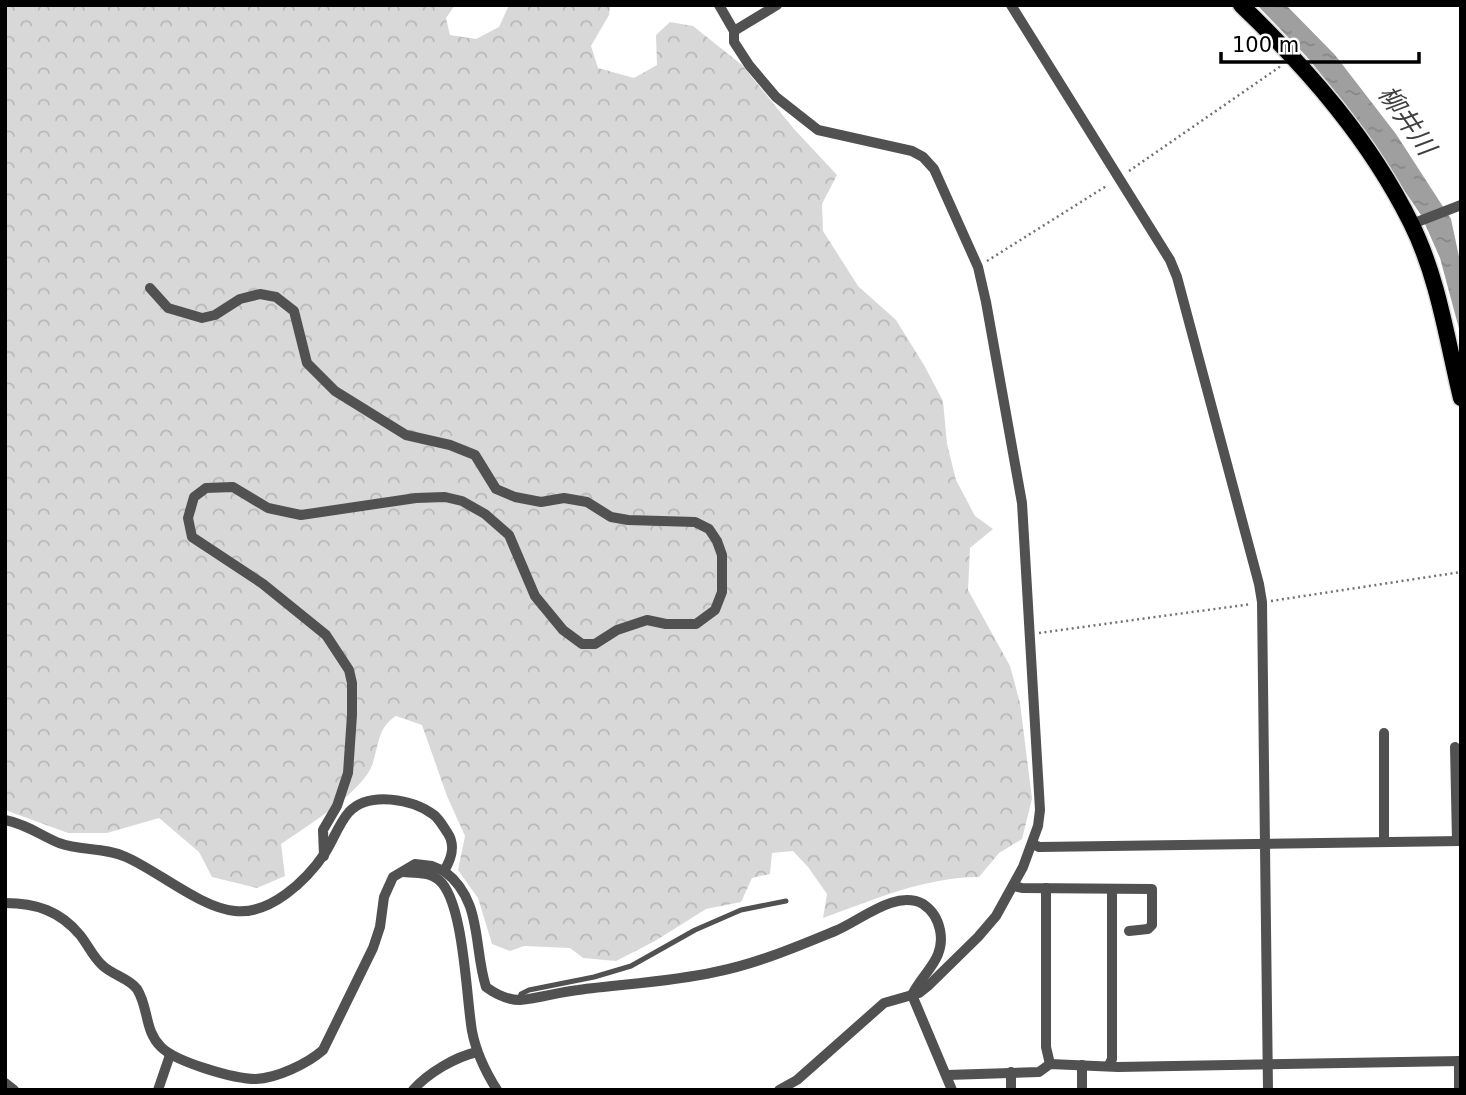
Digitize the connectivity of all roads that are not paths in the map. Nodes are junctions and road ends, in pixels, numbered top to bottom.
1 (719, 5) edge
2 (777, 5) edge
3 (1011, 5) edge
4 (1241, 5) edge
5 (734, 31) junction
6 (1461, 205) edge
7 (1415, 223) junction
8 (150, 288) dead end
9 (1461, 398) edge
10 (1384, 733) dead end
11 (1455, 747) dead end
12 (5, 820) edge
13 (1459, 841) edge
14 (1384, 842) junction
15 (1033, 844) junction
16 (1265, 844) junction
17 (324, 856) junction
18 (444, 871) junction
19 (403, 872) junction
20 (1014, 886) junction
21 (1046, 888) junction
22 (1112, 889) junction
23 (786, 901) dead end
24 (5, 903) edge
25 (1129, 931) dead end
26 (912, 995) junction
27 (519, 1000) junction
28 (477, 1052) junction
29 (170, 1055) junction
30 (1460, 1061) edge
31 (1050, 1064) junction
32 (1082, 1065) junction
33 (1109, 1065) junction
34 (1268, 1066) junction
35 (1011, 1072) junction
36 (947, 1075) junction
37 (5, 1083) edge
38 (256, 1084) edge
39 (14, 1090) edge
40 (158, 1090) edge
41 (412, 1090) edge
42 (497, 1090) edge
43 (779, 1090) edge
44 (953, 1090) edge
45 (1011, 1090) edge
46 (1082, 1090) edge
47 (1268, 1090) edge
48 (1460, 1090) edge

1 - 5 street
2 - 5 street
3 - 16 street
4 - 7 main road
5 - 15 street
6 - 7 street
7 - 9 main road
8 - 17 street
10 - 14 street
11 - 13 street
12 - 17 street
13 - 14 street
14 - 16 street
15 - 16 street
15 - 20 street
16 - 34 street
17 - 18 street
18 - 19 street
18 - 27 street
19 - 28 street
19 - 38 street
20 - 21 street
20 - 26 street
21 - 22 street
21 - 31 street
22 - 25 street
22 - 33 street
23 - 27 lane
24 - 29 street
26 - 27 street
26 - 36 street
26 - 43 street
28 - 41 street
28 - 42 street
29 - 38 street
29 - 40 street
30 - 34 street
30 - 48 street
31 - 32 street
31 - 35 street
32 - 33 street
32 - 46 street
33 - 34 street
34 - 47 street
35 - 36 street
35 - 45 street
36 - 44 street
37 - 39 street

